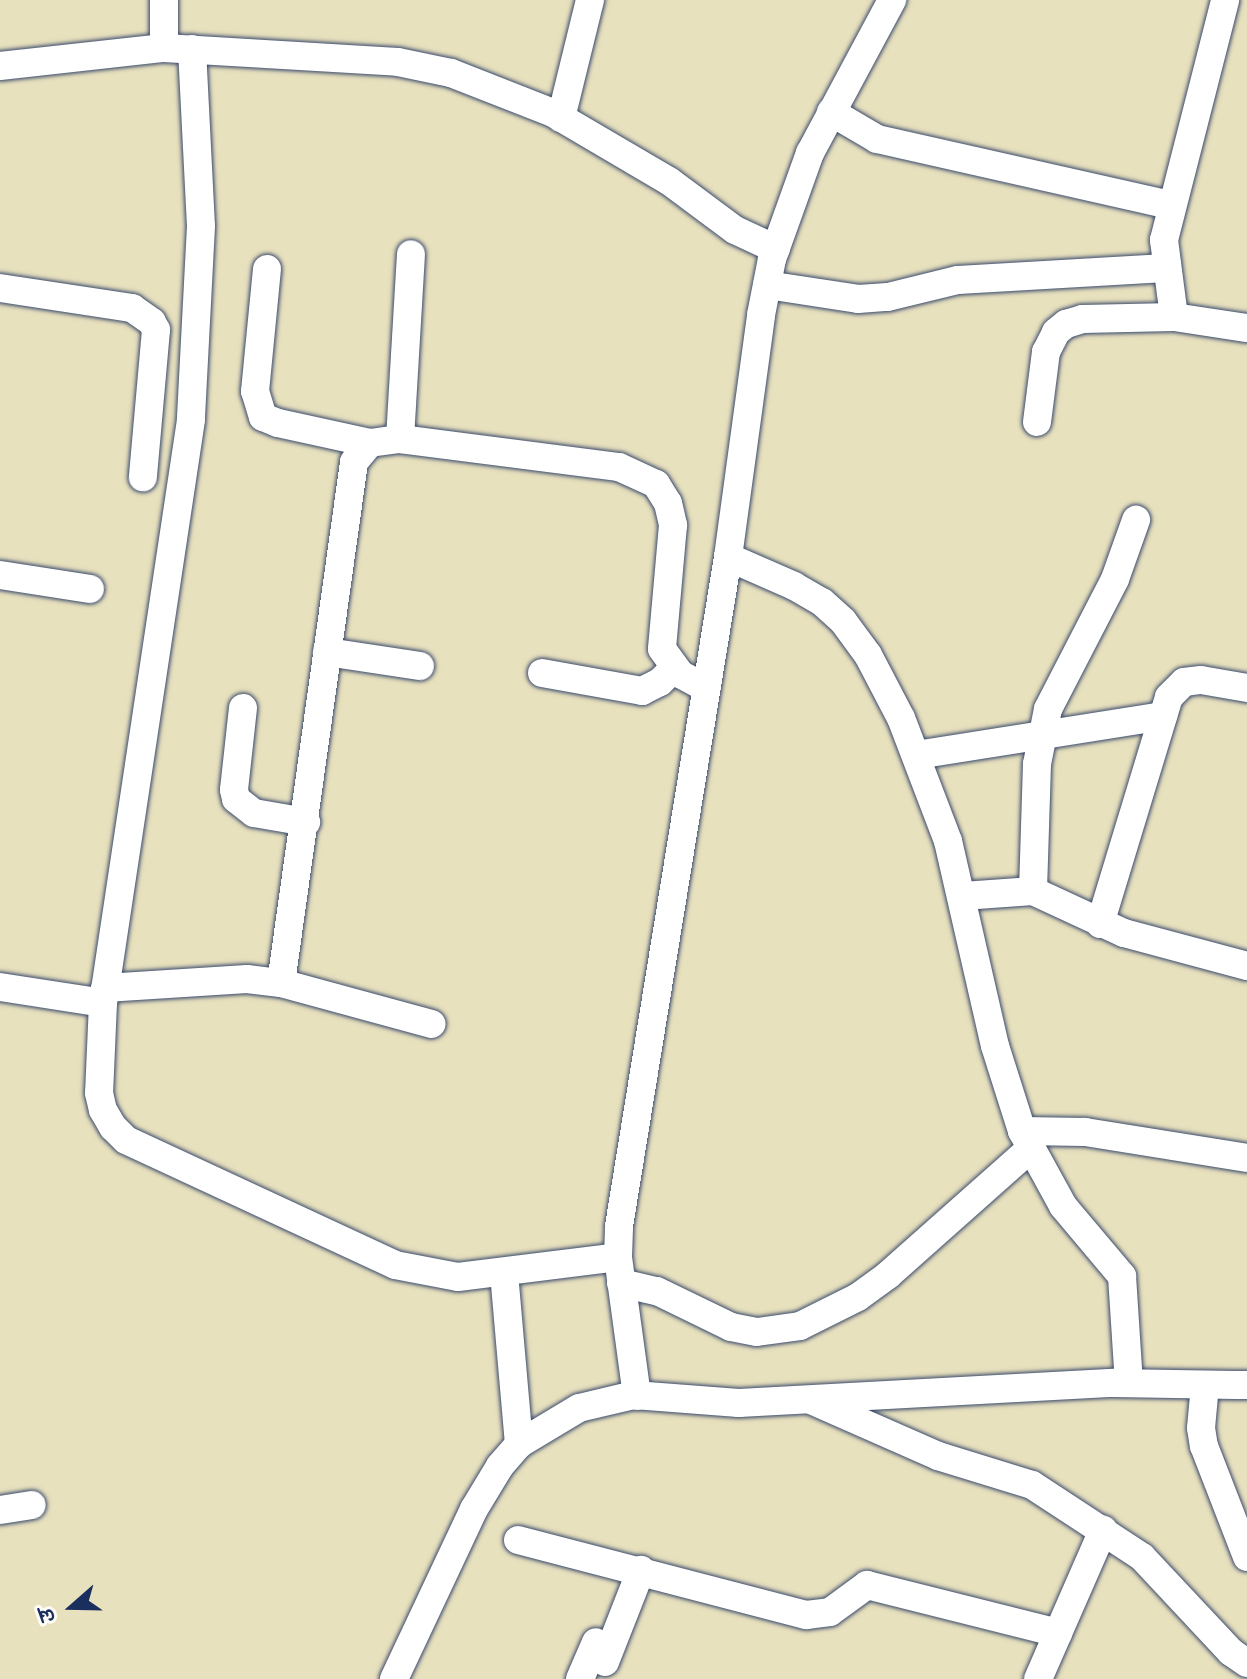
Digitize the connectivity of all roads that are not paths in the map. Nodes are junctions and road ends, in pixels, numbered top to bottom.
1 (164, 0) edge
2 (590, 0) edge
3 (892, 0) edge
4 (1225, 0) edge
5 (178, 48) junction
6 (0, 66) edge
7 (831, 112) junction
8 (561, 118) junction
9 (1170, 205) junction
10 (776, 249) junction
11 (411, 254) dead end
12 (1166, 268) junction
13 (267, 269) dead end
14 (767, 285) junction
15 (0, 288) edge
16 (1174, 317) junction
17 (1247, 328) edge
18 (1037, 422) dead end
19 (400, 439) junction
20 (370, 443) junction
21 (143, 477) dead end
22 (1136, 520) dead end
23 (728, 557) junction
24 (0, 575) edge
25 (90, 589) dead end
26 (327, 652) junction
27 (420, 666) dead end
28 (674, 668) junction
29 (542, 673) dead end
30 (706, 688) junction
31 (1247, 688) edge
32 (243, 708) dead end
33 (1163, 716) junction
34 (1043, 734) junction
35 (917, 755) junction
36 (306, 822) junction
37 (1033, 891) junction
38 (963, 896) junction
39 (1100, 924) junction
40 (1247, 966) edge
41 (281, 983) junction
42 (0, 987) edge
43 (104, 995) junction
44 (432, 1024) dead end
45 (1026, 1140) junction
46 (1247, 1158) edge
47 (619, 1270) junction
48 (504, 1273) junction
49 (1129, 1383) junction
50 (1205, 1385) junction
51 (1247, 1385) edge
52 (637, 1396) junction
53 (808, 1399) junction
54 (519, 1444) junction
55 (32, 1505) dead end
56 (0, 1510) edge
57 (1103, 1530) junction
58 (518, 1540) dead end
59 (1247, 1557) edge
60 (641, 1570) junction
61 (1058, 1633) junction
62 (1247, 1665) edge
63 (394, 1679) edge
64 (580, 1679) edge
65 (1038, 1679) edge
66 (1242, 1679) edge

1 - 5 street
2 - 8 street
3 - 7 street
4 - 9 street
5 - 6 street
5 - 8 street
5 - 43 street
7 - 9 street
7 - 10 street
8 - 10 street
9 - 12 street
10 - 14 street
11 - 19 street
12 - 14 street
12 - 16 street
13 - 20 street
14 - 23 street
15 - 21 street
16 - 17 street
16 - 18 street
19 - 20 street
19 - 28 street
20 - 26 street
22 - 34 street
23 - 30 street
23 - 35 street
24 - 25 street
26 - 27 street
26 - 36 street
28 - 29 street
28 - 30 street
30 - 47 street
31 - 33 street
32 - 36 street
33 - 34 street
33 - 39 street
34 - 35 street
34 - 37 street
35 - 38 street
36 - 41 street
37 - 38 street
37 - 39 street
38 - 45 street
39 - 40 street
41 - 43 street
41 - 44 street
42 - 43 street
43 - 48 street
45 - 46 street
45 - 47 street
45 - 49 street
47 - 48 street
47 - 52 street
48 - 54 street
49 - 50 street
49 - 53 street
50 - 51 street
50 - 59 street
52 - 53 street
52 - 54 street
53 - 57 street
54 - 63 street
55 - 56 street
57 - 61 street
57 - 62 street
58 - 60 street
60 - 61 street
60 - 64 street
61 - 65 street
62 - 66 street

